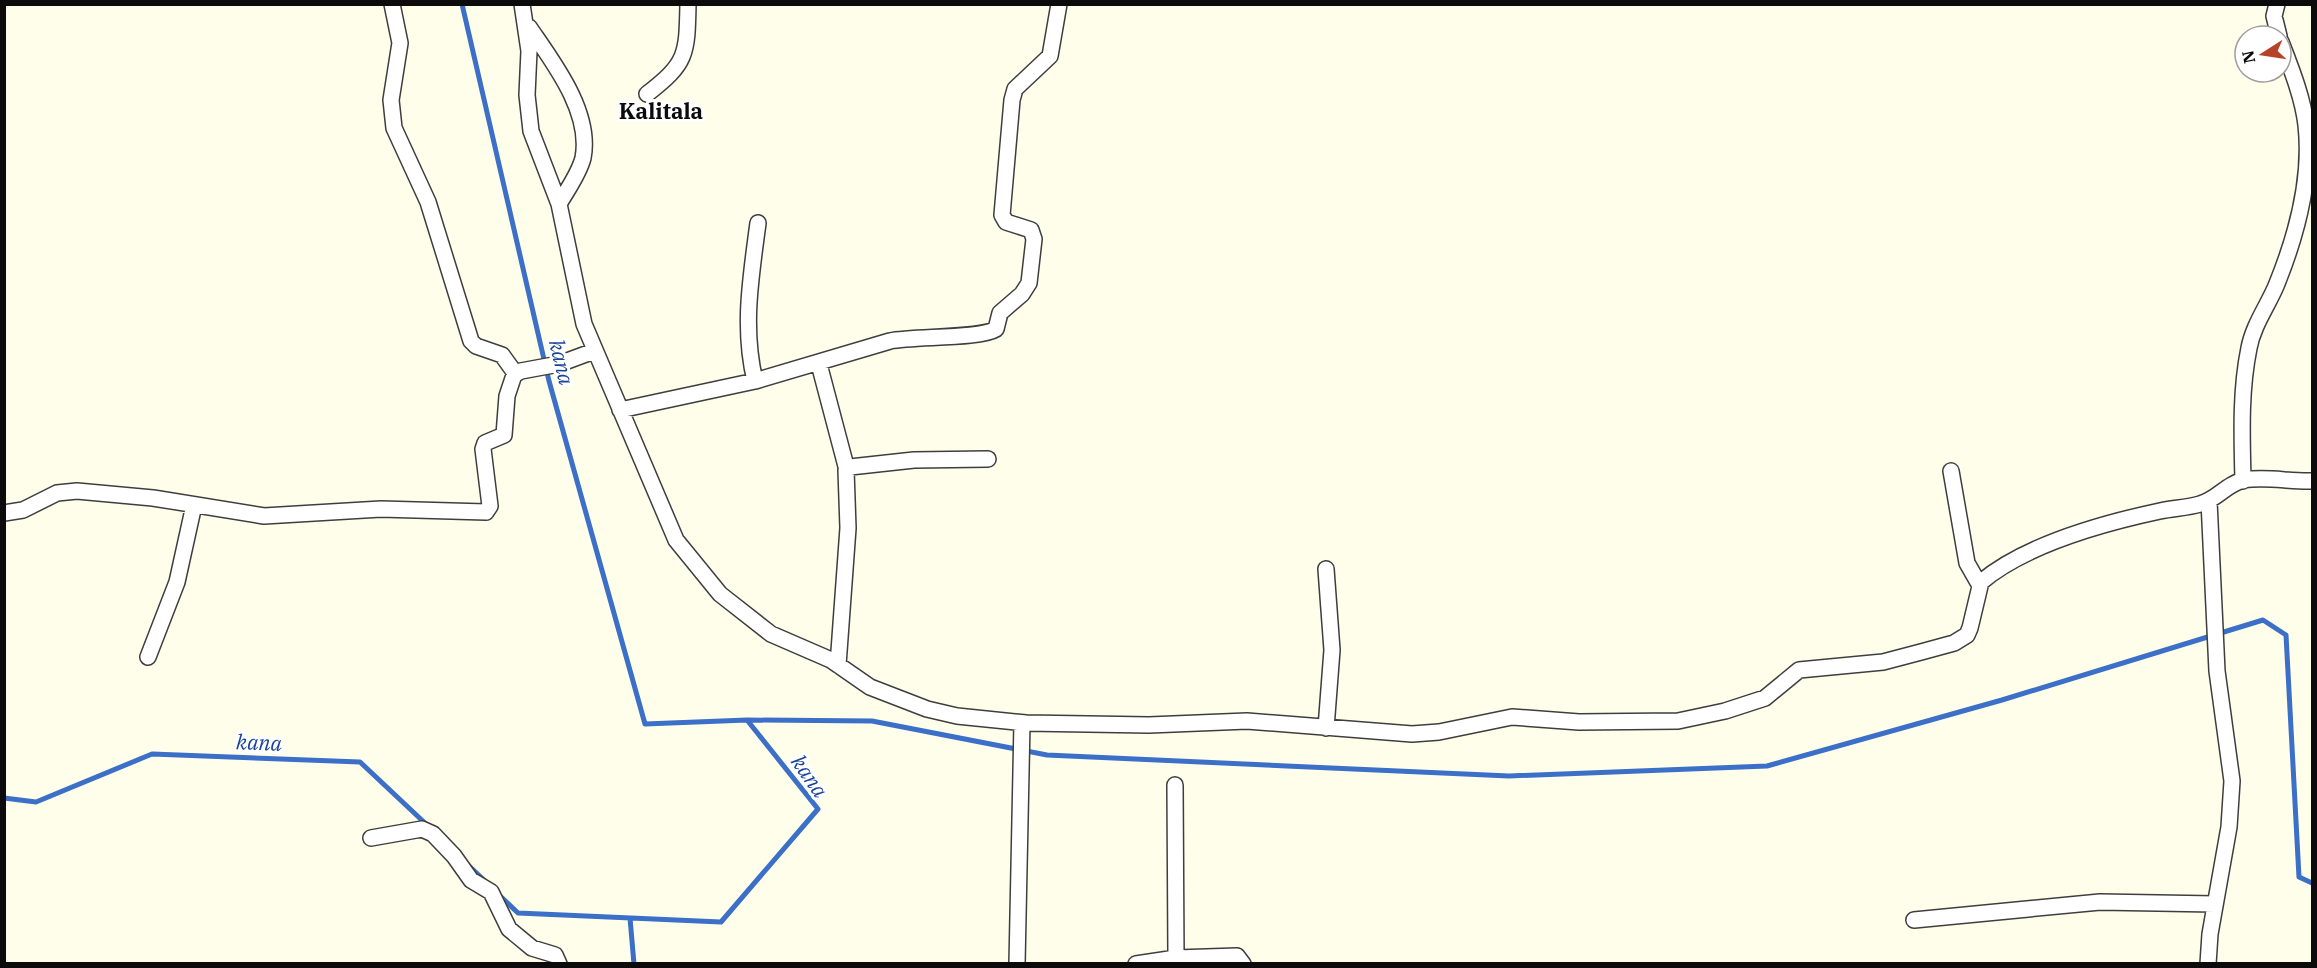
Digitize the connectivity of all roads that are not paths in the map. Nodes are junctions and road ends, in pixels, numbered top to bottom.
1 (392, 4) edge
2 (522, 4) edge
3 (688, 4) edge
4 (1059, 4) edge
5 (2277, 4) edge
6 (2276, 24) edge
7 (527, 25) junction
8 (2293, 81) edge
9 (647, 94) dead end
10 (559, 204) junction
11 (758, 223) dead end
12 (594, 351) junction
13 (819, 364) junction
14 (518, 372) junction
15 (755, 381) junction
16 (620, 410) junction
17 (988, 459) dead end
18 (847, 470) junction
19 (1951, 471) dead end
20 (2242, 481) junction
21 (2313, 481) edge
22 (2209, 501) junction
23 (194, 505) junction
24 (4, 513) edge
25 (1326, 570) dead end
26 (1979, 584) junction
27 (148, 657) dead end
28 (838, 665) junction
29 (1022, 723) junction
30 (1326, 728) junction
31 (1175, 785) dead end
32 (371, 838) dead end
33 (2215, 904) junction
34 (1914, 920) dead end
35 (1176, 958) junction
36 (559, 963) edge
37 (1017, 963) edge
38 (1136, 963) edge
39 (1243, 963) edge
40 (2208, 963) edge

1 - 14 street
2 - 7 street
3 - 9 street
4 - 13 street
5 - 6 street
7 - 10 street
7 - 10 street
8 - 20 street
10 - 12 street
11 - 15 street
12 - 14 street
12 - 16 street
13 - 15 street
13 - 18 street
14 - 23 street
15 - 16 street
16 - 28 street
17 - 18 street
18 - 28 street
19 - 26 street
20 - 21 street
20 - 22 street
22 - 26 street
22 - 33 street
23 - 24 street
23 - 27 street
25 - 30 street
26 - 30 street
28 - 29 street
29 - 30 street
29 - 37 street
31 - 35 street
32 - 36 street
33 - 34 street
33 - 40 street
35 - 38 street
35 - 39 street

